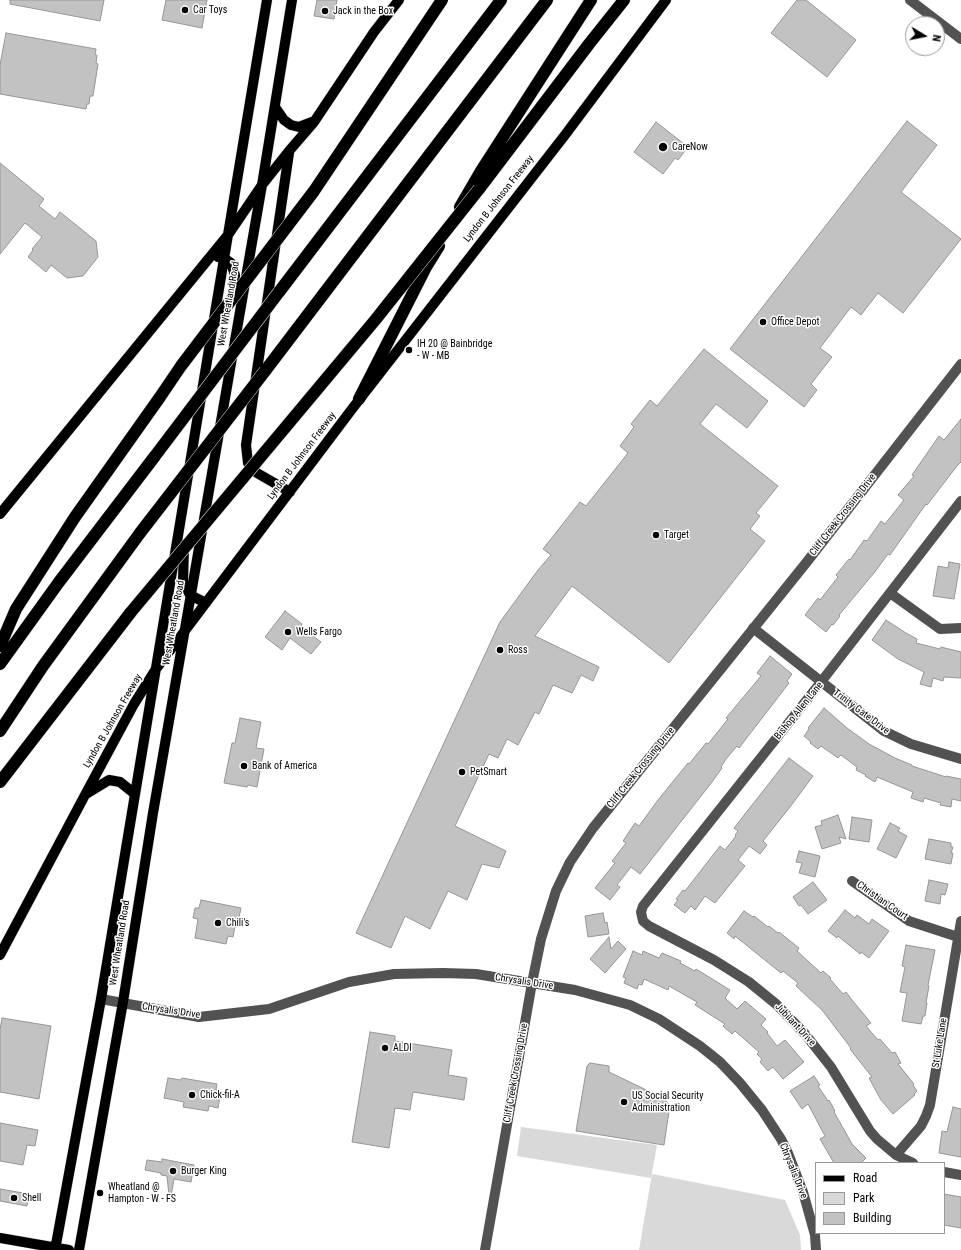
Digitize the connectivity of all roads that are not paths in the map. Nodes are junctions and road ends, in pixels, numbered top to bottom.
1 (267, 0) edge
2 (292, 0) edge
3 (399, 0) edge
4 (442, 0) edge
5 (501, 0) edge
6 (547, 0) edge
7 (591, 0) edge
8 (624, 0) edge
9 (666, 0) edge
10 (910, 0) edge
11 (961, 40) edge
12 (275, 107) junction
13 (314, 122) junction
14 (289, 151) junction
15 (262, 185) junction
16 (228, 235) junction
17 (212, 255) junction
18 (224, 258) junction
19 (240, 313) junction
20 (961, 364) edge
21 (360, 399) junction
22 (290, 492) junction
23 (961, 501) edge
24 (0, 514) edge
25 (180, 524) junction
26 (890, 593) junction
27 (190, 595) junction
28 (206, 604) junction
29 (753, 628) junction
30 (961, 628) edge
31 (184, 632) junction
32 (0, 646) edge
33 (0, 664) edge
34 (156, 669) junction
35 (821, 682) junction
36 (0, 731) edge
37 (961, 759) edge
38 (0, 782) edge
39 (135, 794) junction
40 (84, 795) junction
41 (852, 881) dead end
42 (643, 921) joint
43 (961, 921) edge
44 (958, 937) junction
45 (0, 955) edge
46 (532, 983) junction
47 (101, 999) junction
48 (123, 1002) junction
49 (896, 1155) junction
50 (912, 1162) edge
51 (945, 1172) edge
52 (961, 1175) edge
53 (0, 1238) edge
54 (56, 1249) edge
55 (69, 1250) edge
56 (80, 1250) edge
57 (485, 1250) edge
58 (816, 1250) edge

1 - 16 main road, West Wheatland Road
2 - 12 main road, West Wheatland Road
3 - 13 main road
4 - 32 highway, bridge
5 - 33 highway, bridge
6 - 36 highway, bridge
7 - 21 highway
8 - 38 highway, bridge
9 - 21 main road, Lyndon B Johnson Freeway
10 - 11 street
12 - 13 main road
12 - 15 main road, West Wheatland Road
13 - 14 main road
14 - 15 main road
14 - 22 main road
15 - 16 main road
15 - 19 main road, West Wheatland Road
16 - 17 main road
16 - 18 main road, West Wheatland Road
17 - 18 main road
17 - 24 main road
18 - 19 main road
18 - 25 main road, West Wheatland Road
19 - 27 main road, West Wheatland Road
20 - 29 street, Cliff Creek Crossing Drive
21 - 22 main road, Lyndon B Johnson Freeway
22 - 28 main road, Lyndon B Johnson Freeway
23 - 26 street, Bishop Allen Lane
25 - 27 main road
25 - 34 main road, West Wheatland Road
26 - 30 street
26 - 35 street, Bishop Allen Lane
27 - 28 main road
27 - 31 main road, West Wheatland Road
28 - 31 main road, Lyndon B Johnson Freeway
29 - 35 street, Trinity Gate Drive
29 - 46 street, Cliff Creek Crossing Drive
31 - 34 main road, Lyndon B Johnson Freeway
31 - 48 main road, West Wheatland Road
34 - 39 main road, West Wheatland Road
34 - 40 main road, Lyndon B Johnson Freeway
35 - 37 street, Trinity Gate Drive
35 - 42 street, Bishop Allen Lane
39 - 40 main road
39 - 47 main road, West Wheatland Road
40 - 45 main road, Lyndon B Johnson Freeway
41 - 44 street, Christian Court
42 - 49 street, Jubilant Drive
43 - 44 street, St Luke Lane
44 - 49 street, St Luke Lane
46 - 48 street, Chrysalis Drive
46 - 57 street, Cliff Creek Crossing Drive
46 - 58 street, Chrysalis Drive
47 - 48 street, Chrysalis Drive
47 - 54 main road, West Wheatland Road
48 - 56 main road, West Wheatland Road
49 - 50 street, Jubilant Drive
51 - 52 street
53 - 54 main road
54 - 55 main road

